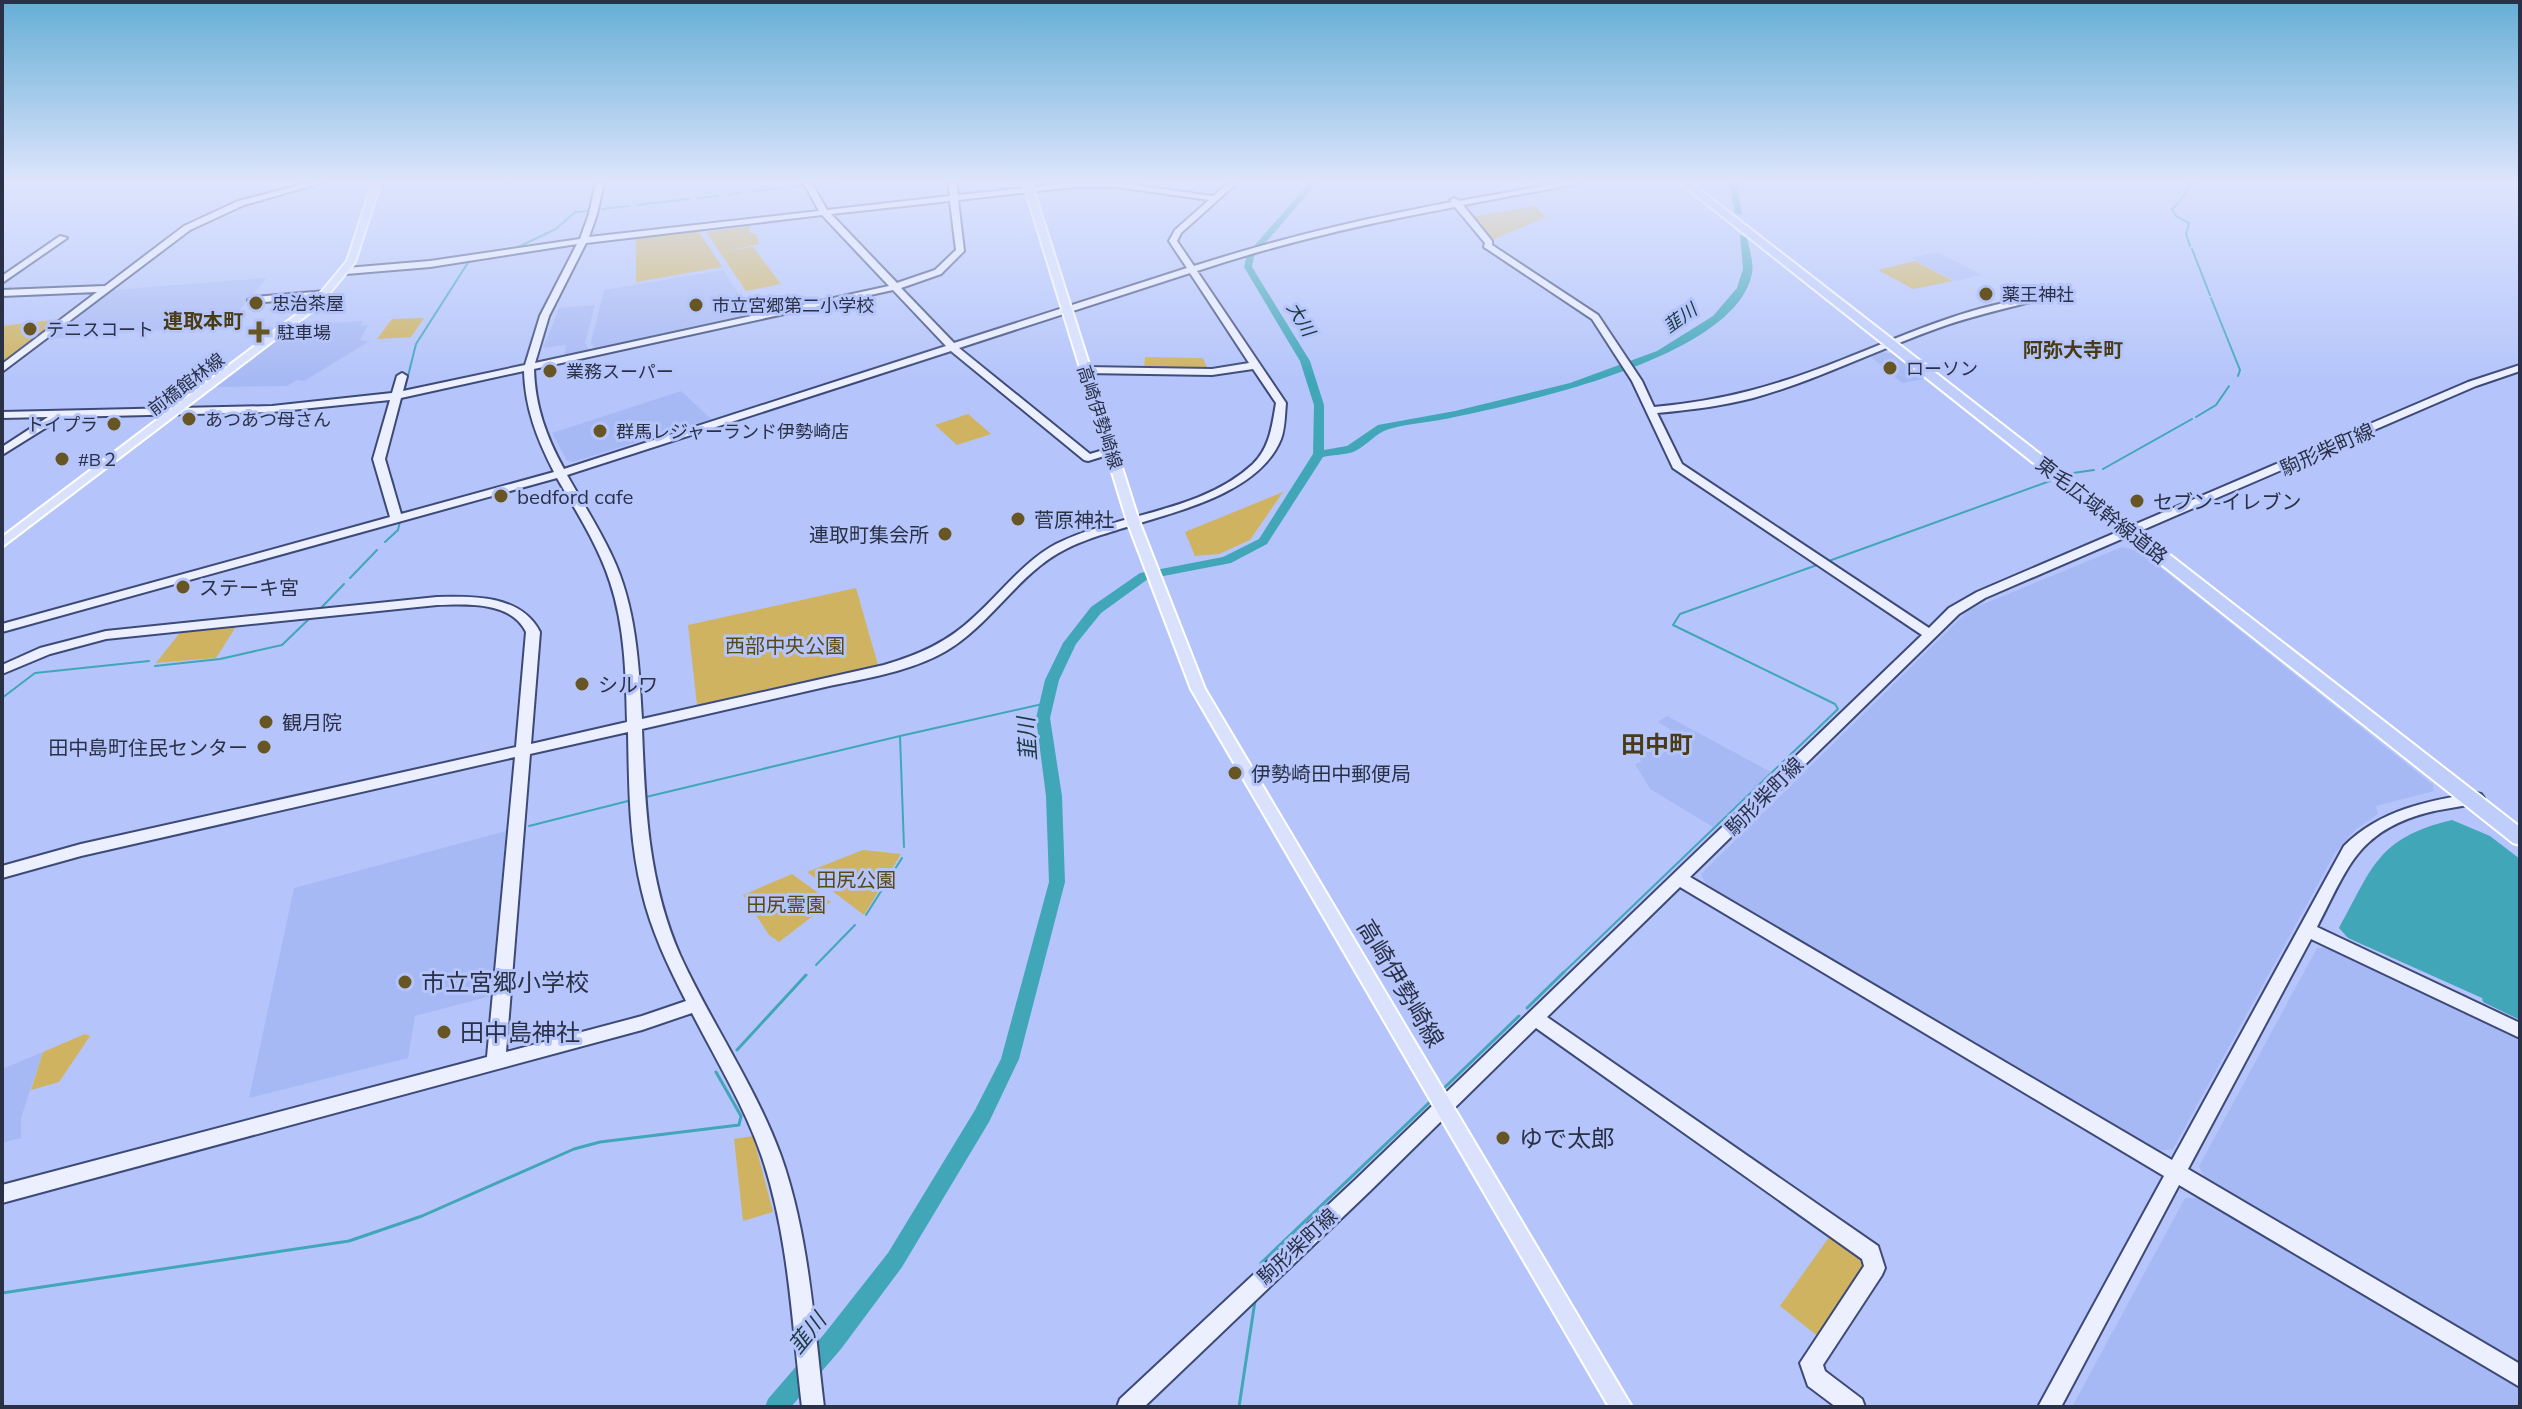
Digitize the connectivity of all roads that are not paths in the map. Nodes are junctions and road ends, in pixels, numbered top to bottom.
1 (49, 248) edge
2 (164, 248) edge
3 (354, 248) edge
4 (533, 248) edge
5 (579, 248) edge
6 (858, 248) edge
7 (961, 248) edge
8 (1047, 248) edge
9 (1175, 248) edge
10 (1257, 248) edge
11 (1493, 248) edge
12 (1769, 248) edge
13 (1773, 248) edge
14 (1189, 267) junction
15 (346, 271) junction
16 (2, 280) edge
17 (895, 287) junction
18 (107, 289) junction
19 (2, 293) edge
20 (326, 294) junction
21 (2032, 299) dead end
22 (253, 300) dead end
23 (1065, 308) junction
24 (1894, 344) junction
25 (950, 346) junction
26 (1257, 365) junction
27 (2520, 368) edge
28 (2, 369) edge
29 (529, 369) junction
30 (1085, 370) junction
31 (402, 376) dead end
32 (396, 396) junction
33 (1650, 410) junction
34 (177, 411) junction
35 (62, 413) junction
36 (2, 415) edge
37 (1110, 451) junction
38 (2, 452) edge
39 (562, 471) junction
40 (395, 515) junction
41 (1133, 521) junction
42 (2133, 531) junction
43 (2, 543) edge
44 (2, 626) edge
45 (1930, 634) junction
46 (2, 670) edge
47 (636, 725) junction
48 (526, 750) junction
49 (2476, 798) junction
50 (2520, 828) edge
51 (2520, 838) edge
52 (2, 872) edge
53 (1680, 879) junction
54 (2308, 930) junction
55 (695, 1005) junction
56 (1535, 1018) junction
57 (2520, 1031) edge
58 (496, 1060) junction
59 (1443, 1106) junction
60 (2176, 1173) junction
61 (2, 1194) edge
62 (2520, 1376) edge
63 (812, 1400) edge
64 (1128, 1407) edge
65 (1621, 1407) edge
66 (1854, 1407) edge
67 (2049, 1407) edge

1 - 16 street
2 - 18 street
3 - 15 main road, 前橋館林線
4 - 15 street
5 - 29 street
6 - 17 street
7 - 17 street
8 - 23 main road, 高崎伊勢崎線
9 - 14 street
10 - 14 street
11 - 33 street
12 - 24 highway, 東毛広域幹線道路
13 - 24 highway, 東毛広域幹線道路
14 - 23 street
14 - 26 street
15 - 20 main road, 前橋館林線
17 - 25 street
17 - 29 street
18 - 19 street
18 - 28 street
20 - 22 street
20 - 34 main road, 前橋館林線
21 - 24 street
23 - 25 street
23 - 30 main road, 高崎伊勢崎線
24 - 33 street
24 - 42 highway, 東毛広域幹線道路
25 - 37 street
25 - 39 street
26 - 30 street
26 - 41 street
27 - 42 street, 駒形柴町線
29 - 32 street
29 - 39 street
30 - 37 main road, 高崎伊勢崎線
31 - 32 street
32 - 34 street
32 - 40 street
33 - 45 street
34 - 35 street
34 - 43 main road, 前橋館林線
35 - 36 street
35 - 38 street
37 - 41 main road, 高崎伊勢崎線
39 - 40 street
39 - 44 street
39 - 47 street
40 - 44 street
41 - 47 street
41 - 59 main road, 高崎伊勢崎線
42 - 45 street, 駒形柴町線
42 - 49 highway, 東毛広域幹線道路
45 - 53 street, 駒形柴町線
46 - 48 street
47 - 48 street
47 - 55 street
48 - 52 street
48 - 58 street
49 - 50 highway, 東毛広域幹線道路
49 - 51 highway, 東毛広域幹線道路
49 - 54 street
53 - 56 street, 駒形柴町線
53 - 60 street
54 - 57 street
54 - 60 street
55 - 58 street
55 - 63 street
56 - 59 street, 駒形柴町線
56 - 66 street
58 - 61 street
59 - 64 street, 駒形柴町線
59 - 65 main road, 高崎伊勢崎線
60 - 62 street
60 - 67 street

